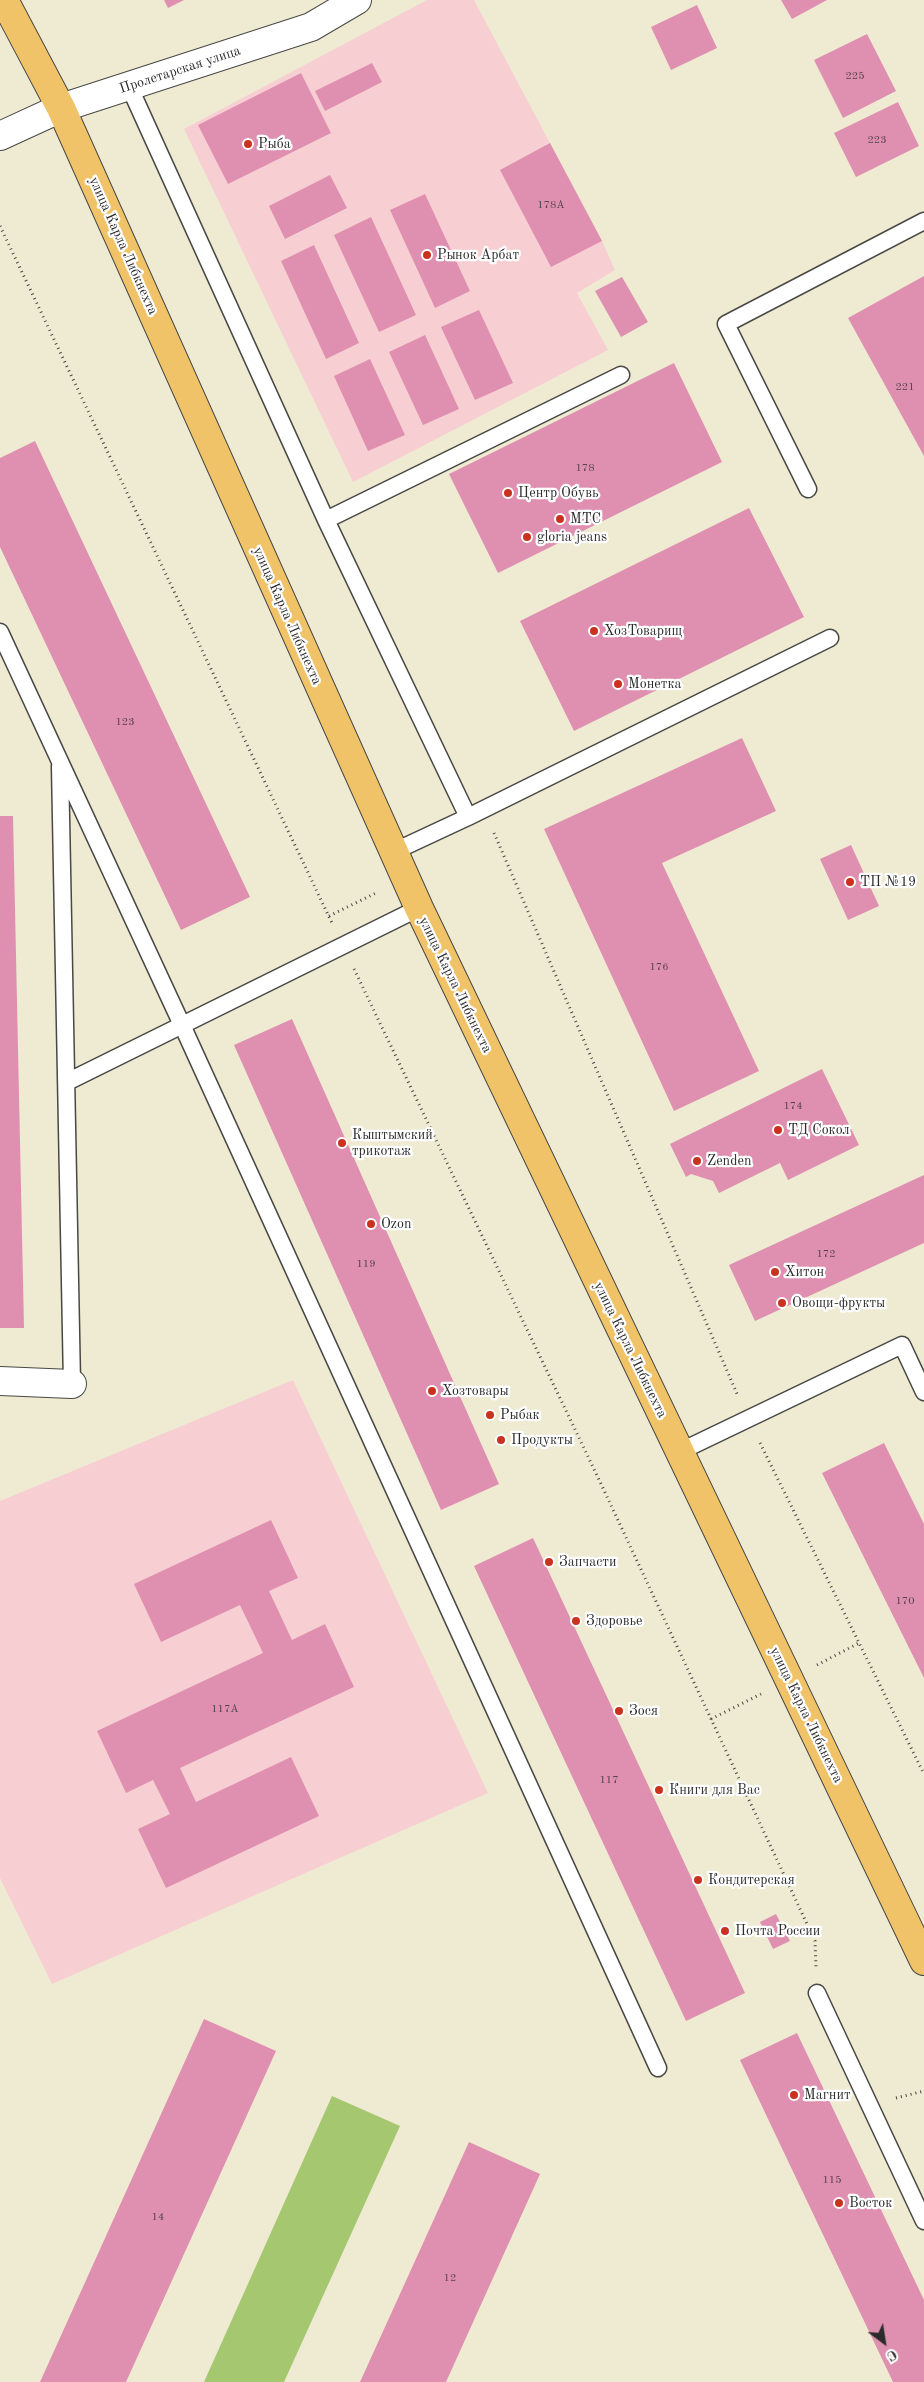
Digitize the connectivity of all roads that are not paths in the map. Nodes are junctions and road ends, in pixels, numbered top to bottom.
1 (4, 0) edge
2 (357, 0) edge
3 (129, 86) junction
4 (61, 108) junction
5 (0, 136) edge
6 (924, 221) edge
7 (621, 375) dead end
8 (808, 489) dead end
9 (326, 520) junction
10 (0, 632) edge
11 (830, 638) dead end
12 (60, 759) junction
13 (468, 817) junction
14 (393, 852) junction
15 (419, 908) junction
16 (182, 1025) junction
17 (67, 1082) junction
18 (0, 1381) edge
19 (72, 1384) joint
20 (924, 1392) edge
21 (679, 1452) junction
22 (924, 1961) edge
23 (817, 1993) road end
24 (658, 2068) dead end
25 (924, 2221) edge

1 - 4 main road, улица Карла Либкнехта
2 - 3 street, Пролетарская улица
3 - 4 street, Пролетарская улица
3 - 9 lane
4 - 5 street, Пролетарская улица
4 - 14 main road, улица Карла Либкнехта
6 - 8 lane
7 - 9 lane
9 - 13 lane
10 - 12 lane
11 - 13 lane
12 - 16 lane
12 - 17 lane
13 - 14 lane
14 - 15 main road, улица Карла Либкнехта
15 - 16 lane
15 - 21 main road, улица Карла Либкнехта
16 - 17 lane
16 - 24 lane
17 - 19 lane
18 - 19 street
20 - 21 lane
21 - 22 main road, улица Карла Либкнехта
23 - 25 lane

